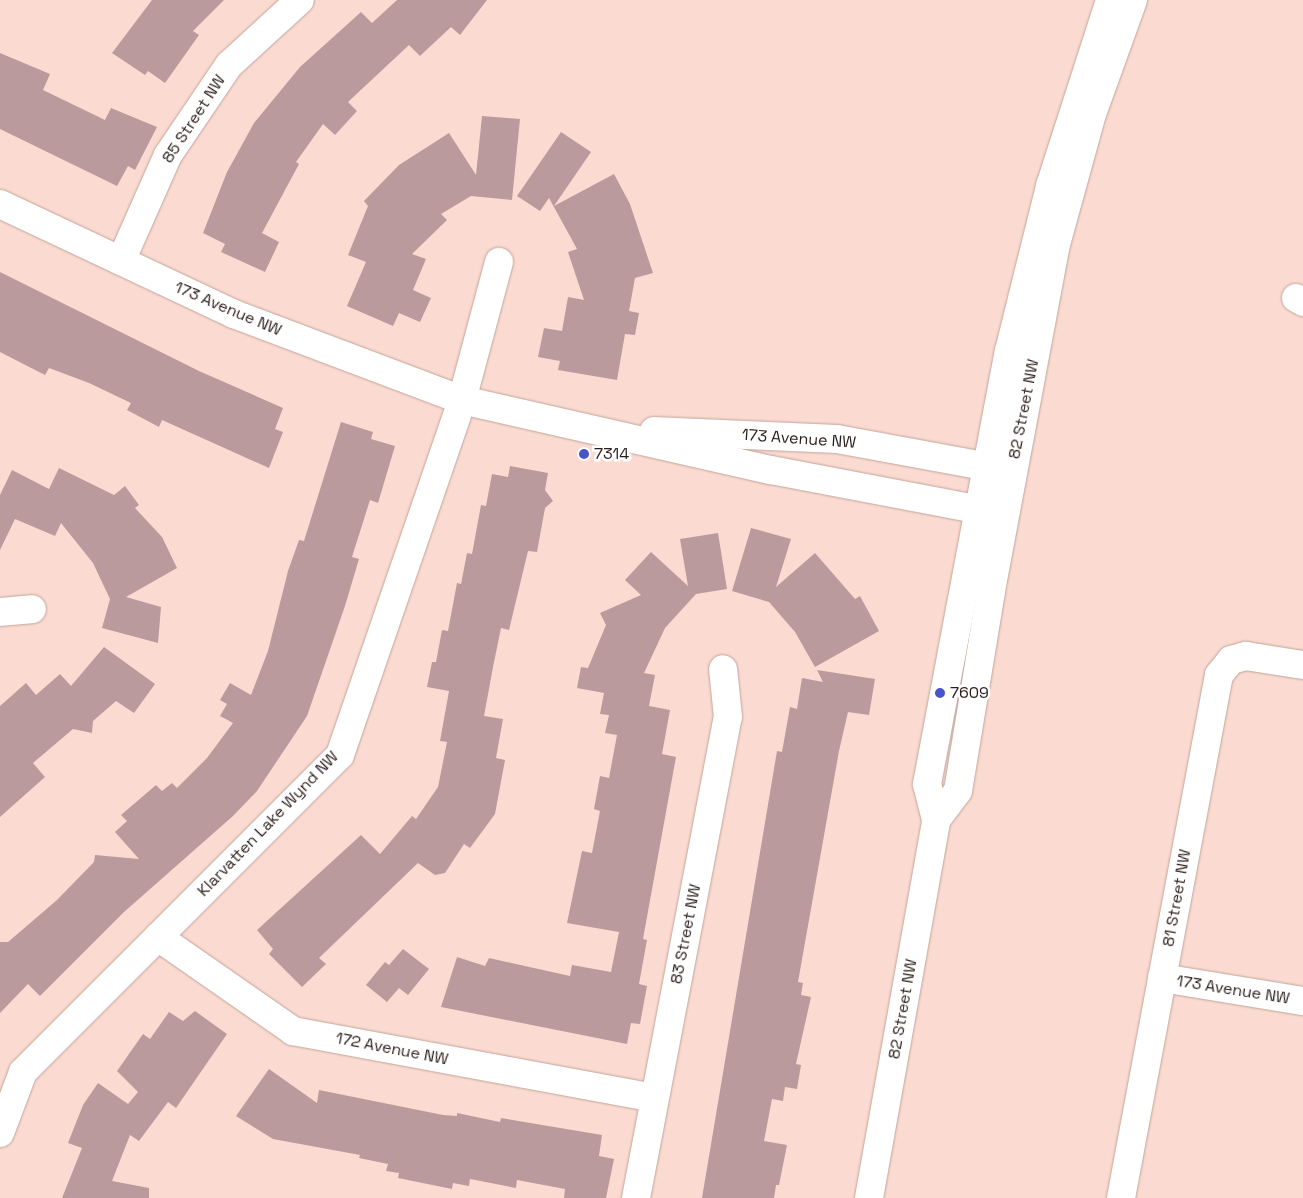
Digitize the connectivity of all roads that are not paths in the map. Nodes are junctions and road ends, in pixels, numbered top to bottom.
1 (300, 0) edge
2 (1110, 0) edge
3 (1133, 0) edge
4 (0, 204) edge
5 (120, 261) junction
6 (499, 262) dead end
7 (462, 400) junction
8 (583, 428) junction
9 (1001, 468) junction
10 (992, 512) junction
11 (32, 609) dead end
12 (0, 612) edge
13 (1303, 665) edge
14 (723, 669) dead end
15 (158, 937) junction
16 (1162, 978) junction
17 (1303, 1002) edge
18 (654, 1098) junction
19 (0, 1133) edge
20 (636, 1198) edge
21 (869, 1198) edge
22 (1121, 1198) edge

1 - 5 street, 85 Street NW
2 - 9 street, 82 Street NW
3 - 9 street, 82 Street NW
4 - 5 street, 173 Avenue NW
5 - 7 street, 173 Avenue NW
6 - 7 street
7 - 8 street, 173 Avenue NW
7 - 15 street, Klarvatten Lake Wynd NW
8 - 9 street, 173 Avenue NW
8 - 10 street, 173 Avenue NW
9 - 10 street, 82 Street NW
10 - 21 street, 82 Street NW
11 - 12 street
13 - 16 street, 81 Street NW
14 - 18 street, 83 Street NW
15 - 18 street, 172 Avenue NW
15 - 19 street, Klarvatten Lake Wynd NW
16 - 17 street, 173 Avenue NW
16 - 22 street, 81 Street NW
18 - 20 street, 83 Street NW

